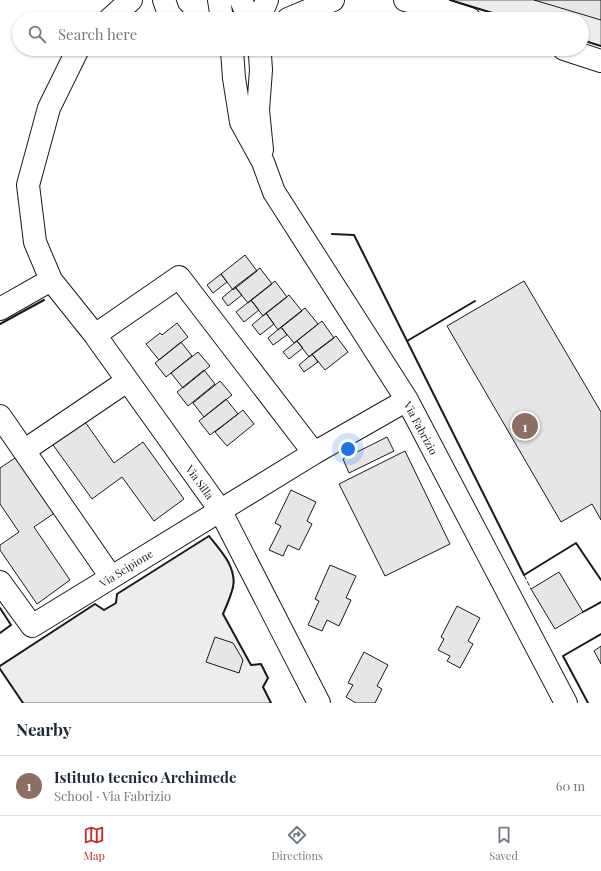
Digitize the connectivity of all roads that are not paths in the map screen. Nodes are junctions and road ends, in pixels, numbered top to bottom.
1 (131, 0) edge
2 (164, 0) edge
3 (219, 0) edge
4 (241, 0) edge
5 (267, 0) edge
6 (333, 0) edge
7 (405, 0) edge
8 (118, 12) edge
9 (168, 12) edge
10 (221, 12) edge
11 (247, 12) edge
12 (262, 12) edge
13 (305, 12) edge
14 (448, 12) edge
15 (75, 56) edge
16 (227, 56) edge
17 (238, 56) edge
18 (257, 56) edge
19 (262, 56) edge
20 (586, 56) edge
21 (601, 61) edge
22 (263, 162) junction
23 (51, 280) junction
24 (0, 309) edge
25 (95, 335) junction
26 (127, 381) junction
27 (407, 400) junction
28 (0, 416) edge
29 (25, 450) junction
30 (314, 453) junction
31 (220, 510) junction
32 (111, 577) junction
33 (0, 582) edge
34 (319, 703) edge
35 (566, 703) edge

1 - 8 street
2 - 9 street
3 - 10 street
4 - 11 street
5 - 12 street
6 - 13 street
7 - 14 street
15 - 23 street, Via Silla
16 - 22 street
17 - 18 street
19 - 22 street
20 - 21 street
22 - 27 street, Via Fabrizio
23 - 24 street
23 - 25 street, Via Silla
25 - 26 street, Via Silla
25 - 30 street
26 - 29 street
26 - 31 street, Via Silla
27 - 30 street, Via Scipione
27 - 35 street, Via Fabrizio
28 - 29 street
29 - 32 street
30 - 31 street, Via Scipione
31 - 32 street, Via Scipione
31 - 34 street, Via Silla
32 - 33 street, Via Scipione

